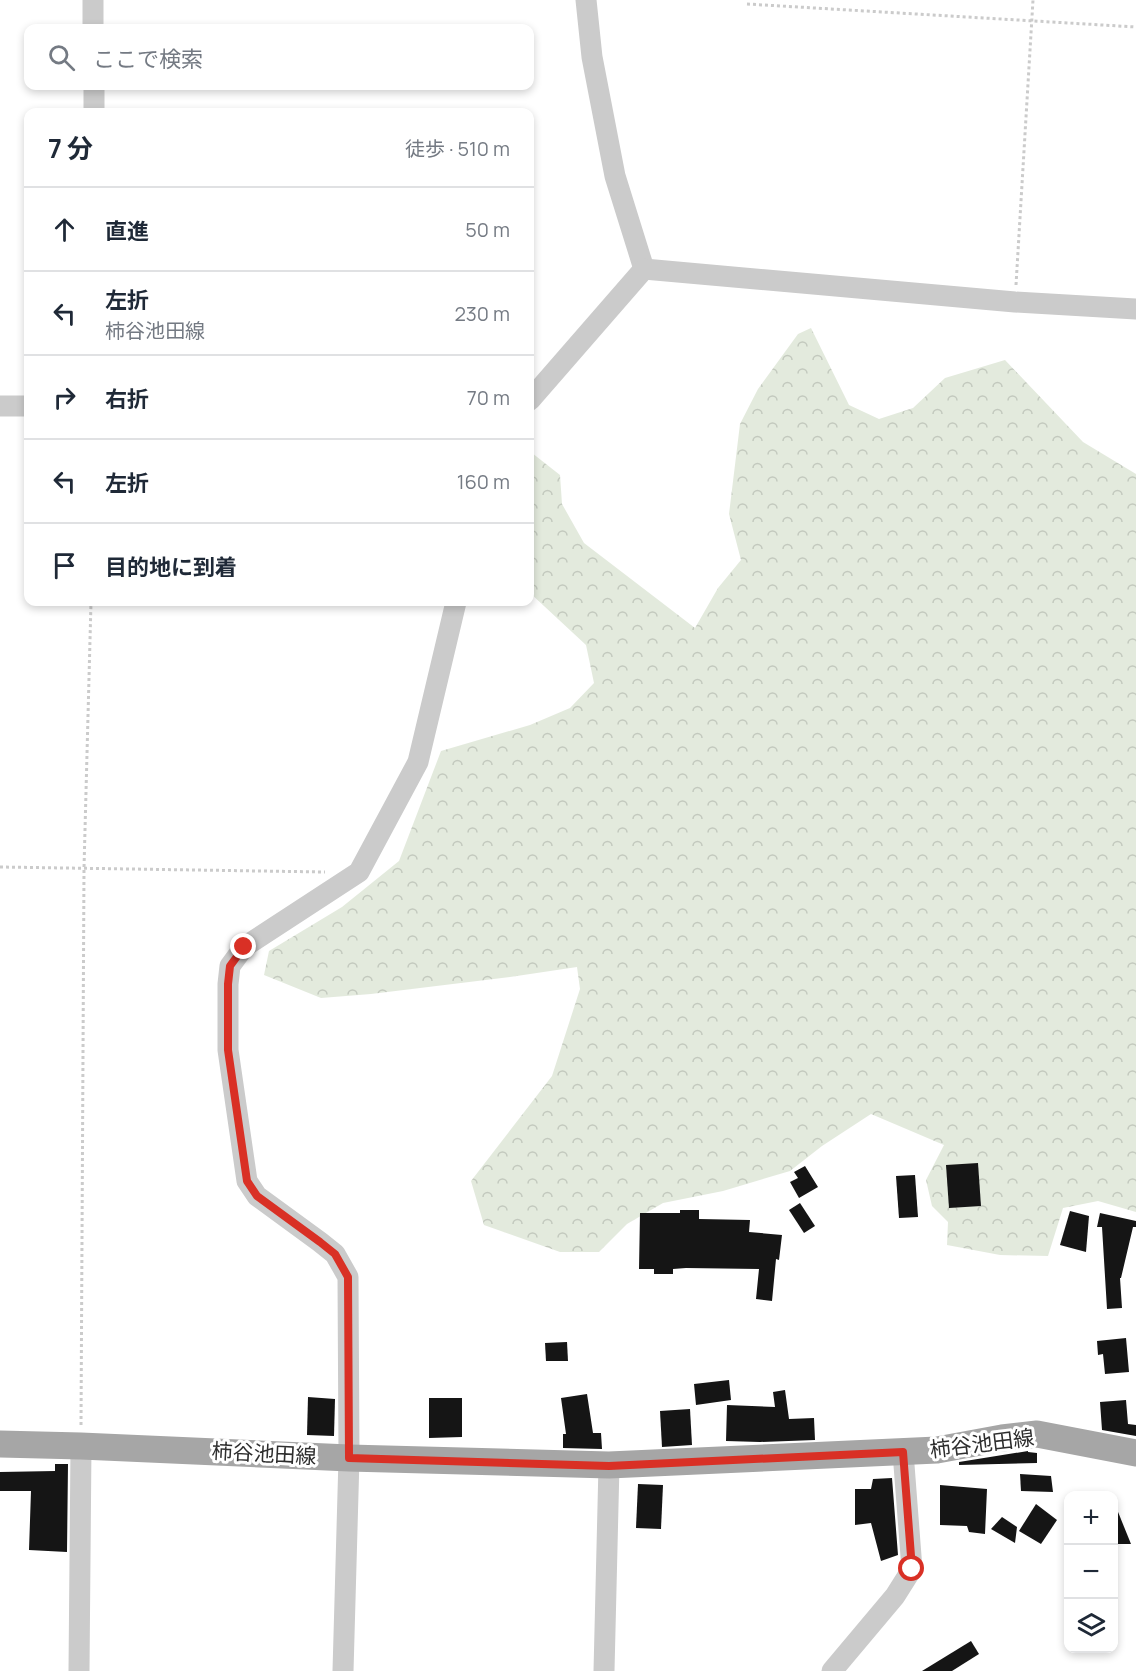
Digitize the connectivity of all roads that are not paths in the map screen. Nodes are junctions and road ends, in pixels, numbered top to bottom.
1 (93, 0) edge
2 (586, 0) edge
3 (93, 24) edge
4 (94, 90) edge
5 (94, 108) edge
6 (644, 269) junction
7 (1136, 309) edge
8 (534, 395) edge
9 (0, 406) edge
10 (24, 406) edge
11 (455, 606) edge
12 (0, 1444) edge
13 (81, 1446) junction
14 (903, 1452) junction
15 (1136, 1453) edge
16 (349, 1458) junction
17 (609, 1466) junction
18 (79, 1671) edge
19 (343, 1671) edge
20 (604, 1671) edge
21 (832, 1671) edge

1 - 3 street
2 - 6 street
4 - 5 street
6 - 7 street
6 - 8 street
9 - 10 street
11 - 16 street
12 - 13 main road, 柿谷池田線
13 - 16 main road, 柿谷池田線
13 - 18 street
14 - 15 main road, 柿谷池田線
14 - 17 main road, 柿谷池田線
14 - 21 street
16 - 17 main road, 柿谷池田線
16 - 19 street
17 - 20 street

